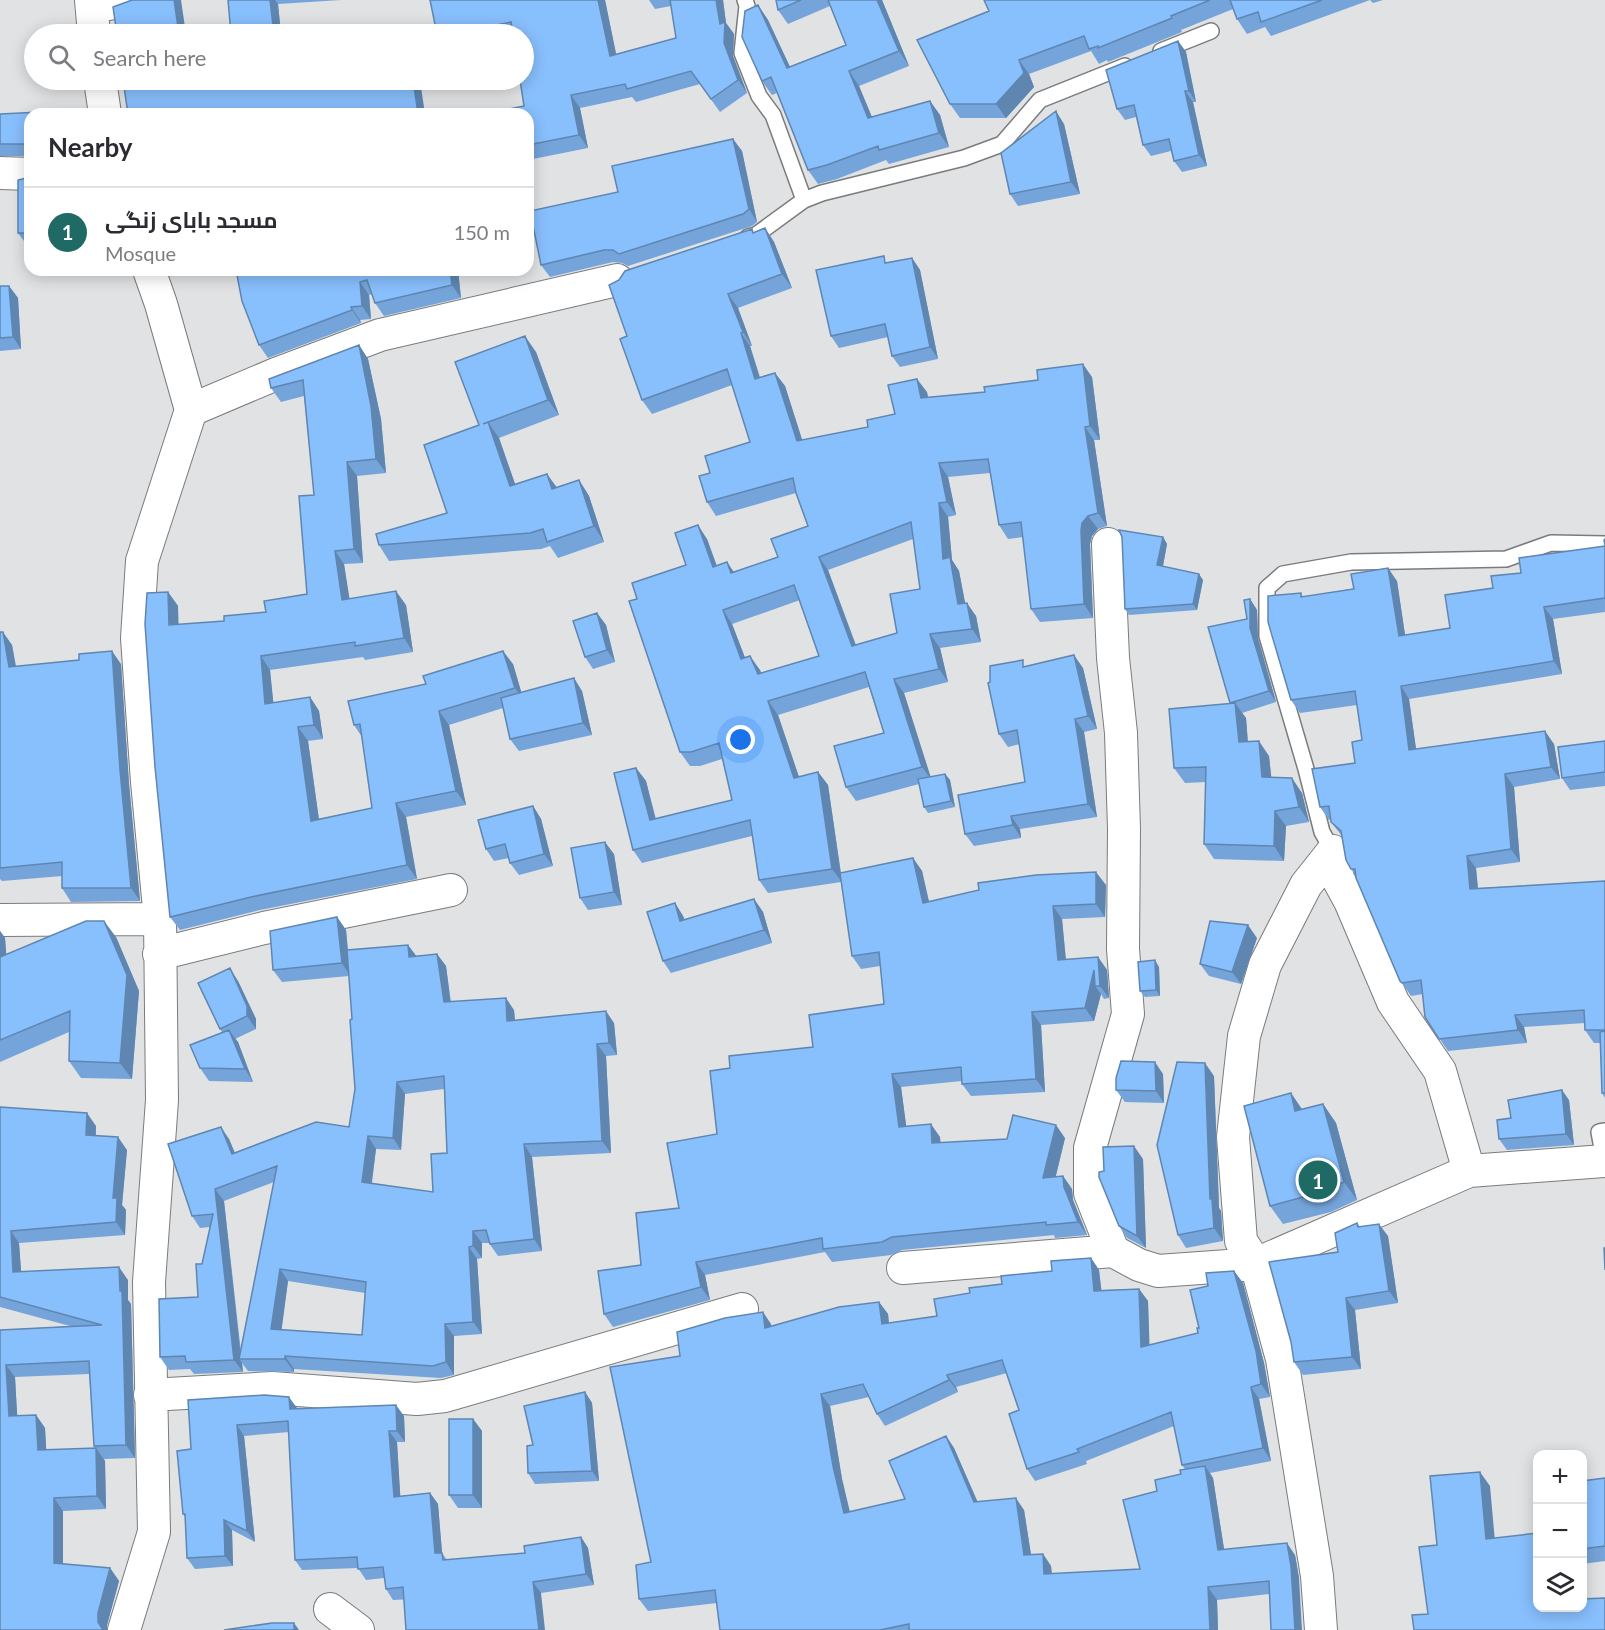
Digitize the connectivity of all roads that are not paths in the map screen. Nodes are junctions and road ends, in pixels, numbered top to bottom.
1 (129, 0) edge
2 (745, 0) edge
3 (92, 14) edge
4 (1212, 31) dead end
5 (101, 90) edge
6 (104, 108) edge
7 (0, 173) edge
8 (24, 174) edge
9 (804, 200) junction
10 (734, 242) edge
11 (150, 276) edge
12 (622, 279) edge
13 (191, 410) junction
14 (1108, 544) dead end
15 (1605, 544) edge
16 (1333, 851) junction
17 (451, 890) dead end
18 (0, 920) edge
19 (160, 920) junction
20 (159, 954) junction
21 (1605, 1131) edge
22 (1604, 1161) edge
23 (1605, 1166) edge
24 (1469, 1171) junction
25 (1113, 1251) junction
26 (1256, 1264) junction
27 (903, 1268) dead end
28 (742, 1309) dead end
29 (150, 1395) junction
30 (330, 1609) dead end
31 (124, 1630) edge
32 (358, 1630) edge
33 (1321, 1630) edge

1 - 3 street
2 - 9 lane
4 - 9 lane
5 - 6 street
7 - 8 street
9 - 10 lane
11 - 13 street
12 - 13 street
13 - 19 street
14 - 25 street
15 - 16 lane
16 - 24 street
16 - 26 street
17 - 20 street
18 - 19 street
19 - 20 street
20 - 29 street
21 - 22 lane
22 - 23 lane
22 - 24 street
24 - 26 street
25 - 26 street
25 - 27 street
26 - 33 street
28 - 29 street
29 - 31 street
30 - 32 street

